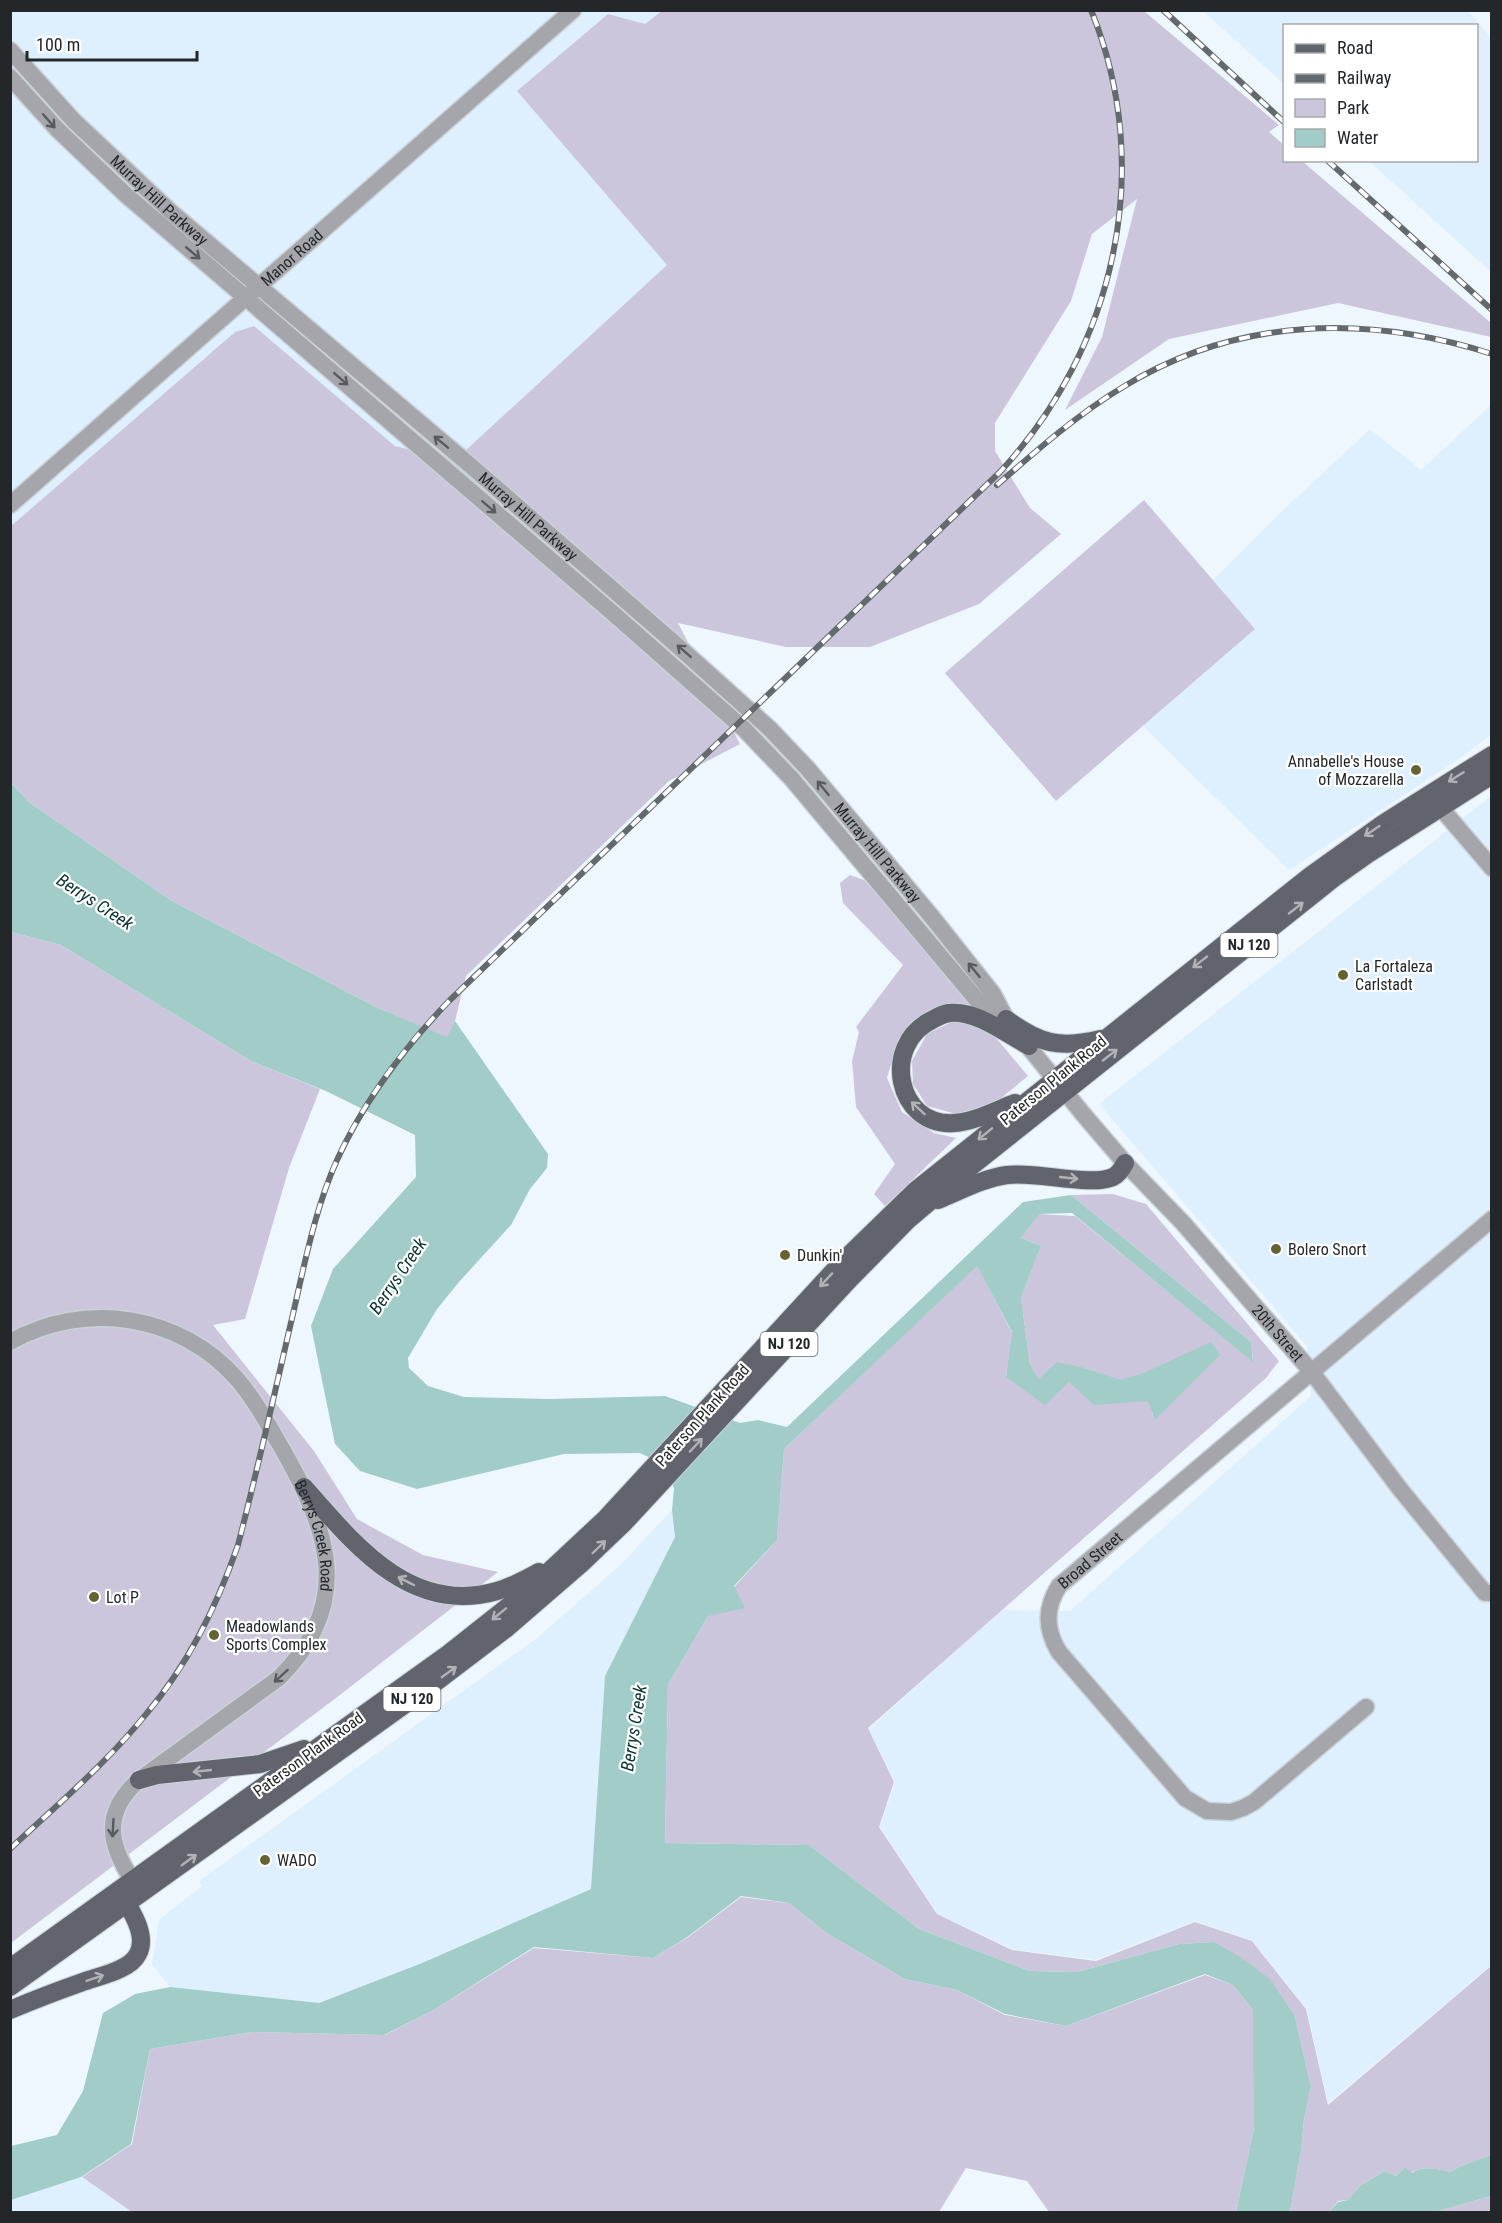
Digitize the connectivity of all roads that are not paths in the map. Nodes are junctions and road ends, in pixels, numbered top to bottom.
1 (573, 10) edge
2 (10, 50) edge
3 (10, 77) edge
4 (171, 212) junction
5 (165, 229) junction
6 (260, 286) junction
7 (247, 298) junction
8 (376, 386) junction
9 (363, 399) junction
10 (471, 466) junction
11 (460, 481) junction
12 (10, 505) edge
13 (610, 588) junction
14 (598, 601) junction
15 (1491, 755) edge
16 (1491, 774) edge
17 (1440, 807) junction
18 (1491, 868) edge
19 (1006, 1019) junction
20 (1106, 1038) junction
21 (1029, 1046) junction
22 (1059, 1085) junction
23 (1031, 1098) junction
24 (1125, 1163) junction
25 (925, 1205) junction
26 (1489, 1226) edge
27 (10, 1342) edge
28 (1311, 1371) junction
29 (722, 1405) junction
30 (656, 1476) junction
31 (304, 1487) junction
32 (560, 1562) junction
33 (1491, 1593) edge
34 (1366, 1707) dead end
35 (329, 1739) junction
36 (139, 1780) junction
37 (130, 1892) junction
38 (10, 1968) edge
39 (10, 1987) edge
40 (10, 2010) edge

1 - 6 street, Manor Road
2 - 4 street, Murray Hill Parkway
3 -> 5 street, Murray Hill Parkway
4 - 5 street
4 - 6 street, Murray Hill Parkway
5 -> 7 street, Murray Hill Parkway
6 - 7 street, Manor Road
6 - 8 street, Murray Hill Parkway
7 -> 9 street, Murray Hill Parkway
7 - 12 street, Manor Road
8 - 9 street
10 -> 8 street, Murray Hill Parkway
9 - 11 street, Murray Hill Parkway
10 - 11 street
10 - 13 street, Murray Hill Parkway
11 -> 14 street, Murray Hill Parkway
13 - 14 street
19 -> 13 street, Murray Hill Parkway
14 - 19 street, Murray Hill Parkway
15 -> 20 main road, Paterson Plank Road / NJ 120
16 - 17 main road, Paterson Plank Road / NJ 120
17 - 18 street
22 -> 17 main road, Paterson Plank Road / NJ 120
19 - 20 main road
19 - 21 street, Murray Hill Parkway
20 - 22 main road, Paterson Plank Road / NJ 120
21 - 22 street, Murray Hill Parkway
23 -> 21 main road
22 - 23 main road, Paterson Plank Road / NJ 120
22 - 24 street, 20th Street
22 - 25 main road, Paterson Plank Road / NJ 120
23 -> 29 main road, Paterson Plank Road / NJ 120
25 -> 24 main road
24 - 28 street, 20th Street
25 - 29 main road, Paterson Plank Road / NJ 120
26 - 28 street, Broad Street
27 - 31 street, Berrys Creek Road
28 - 33 street, 20th Street
28 - 34 street, Broad Street
29 - 30 main road, Paterson Plank Road / NJ 120
30 - 32 main road, Paterson Plank Road / NJ 120
37 -> 30 main road, Paterson Plank Road / NJ 120
32 -> 31 main road
31 -> 36 street, Berrys Creek Road
32 -> 35 main road, Paterson Plank Road / NJ 120
35 -> 36 main road
35 - 37 main road, Paterson Plank Road / NJ 120
36 -> 37 street, Berrys Creek Road
37 - 38 main road, Paterson Plank Road / NJ 120
37 - 39 main road, Paterson Plank Road / NJ 120
40 -> 37 main road

